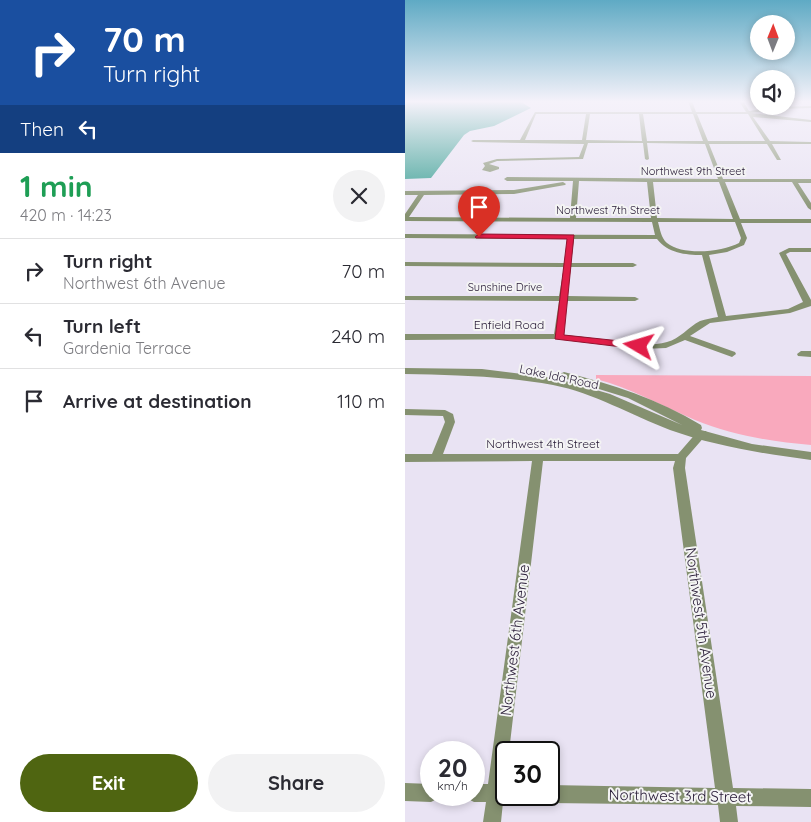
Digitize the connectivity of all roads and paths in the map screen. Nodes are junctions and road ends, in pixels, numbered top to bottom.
1 (766, 139) edge
2 (473, 141) dead end
3 (522, 141) joint
4 (584, 142) junction
5 (645, 142) junction
6 (707, 142) junction
7 (768, 142) junction
8 (811, 143) edge
9 (647, 159) dead end
10 (779, 159) dead end
11 (488, 166) dead end
12 (507, 179) dead end
13 (576, 181) junction
14 (722, 181) junction
15 (794, 181) junction
16 (650, 182) junction
17 (811, 182) edge
18 (405, 193) edge
19 (422, 193) junction
20 (811, 208) edge
21 (405, 218) edge
22 (573, 220) junction
23 (655, 220) junction
24 (737, 220) junction
25 (811, 220) edge
26 (405, 236) edge
27 (571, 237) junction
28 (659, 237) junction
29 (811, 250) edge
30 (705, 253) junction
31 (405, 264) edge
32 (567, 265) junction
33 (633, 265) dead end
34 (405, 298) edge
35 (563, 298) junction
36 (635, 299) dead end
37 (810, 306) edge
38 (723, 319) junction
39 (405, 337) edge
40 (558, 337) junction
41 (686, 337) junction
42 (732, 354) dead end
43 (801, 354) dead end
44 (811, 354) edge
45 (405, 363) edge
46 (462, 368) junction
47 (405, 371) edge
48 (405, 412) edge
49 (702, 432) junction
50 (811, 456) edge
51 (538, 457) junction
52 (681, 457) junction
53 (405, 458) edge
54 (436, 458) junction
55 (507, 741) edge
56 (405, 792) edge
57 (420, 793) edge
58 (560, 794) edge
59 (725, 796) junction
60 (811, 798) edge
61 (497, 806) edge
62 (492, 822) edge
63 (729, 822) edge

1 - 7 street
2 - 3 street
3 - 4 street
4 - 5 street
4 - 11 street
5 - 6 street
5 - 9 street
6 - 7 street
6 - 14 street
7 - 8 street
7 - 10 street
12 - 13 street
13 - 16 street, Northwest 9th Street
13 - 19 street
13 - 22 street
14 - 15 street, Northwest 9th Street
14 - 16 street, Northwest 9th Street
14 - 24 street
15 - 17 street, Northwest 9th Street
15 - 20 street
16 - 23 street
18 - 19 street
19 - 21 street
21 - 22 street, Northwest 7th Street
22 - 23 street, Northwest 7th Street
23 - 24 street, Northwest 7th Street
23 - 28 street
24 - 25 street, Northwest 7th Street
24 - 30 street
26 - 27 street
27 - 28 street
27 - 32 street
28 - 30 street
29 - 37 street
30 - 38 street
31 - 32 street
32 - 33 street
32 - 35 street
34 - 35 street, Sunshine Drive
35 - 36 street, Sunshine Drive
35 - 40 street
37 - 38 street, Enfield Road
38 - 41 street, Enfield Road
39 - 40 street, Enfield Road
40 - 41 street, Enfield Road
41 - 42 street
43 - 44 street
45 - 46 street, Lake Ida Road
46 - 47 street, Lake Ida Road
46 - 49 street, Lake Ida Road
48 - 54 street
49 - 50 street, Lake Ida Road
49 - 52 street
51 - 52 street, Northwest 4th Street
51 - 54 street, Northwest 4th Street
51 - 55 street, Northwest 6th Avenue
52 - 59 street, Northwest 5th Avenue
53 - 54 street, Northwest 4th Street
56 - 57 street
58 - 59 street, Northwest 3rd Street
59 - 60 street, Northwest 3rd Street
59 - 63 street, Northwest 5th Avenue
61 - 62 street, Northwest 6th Avenue

